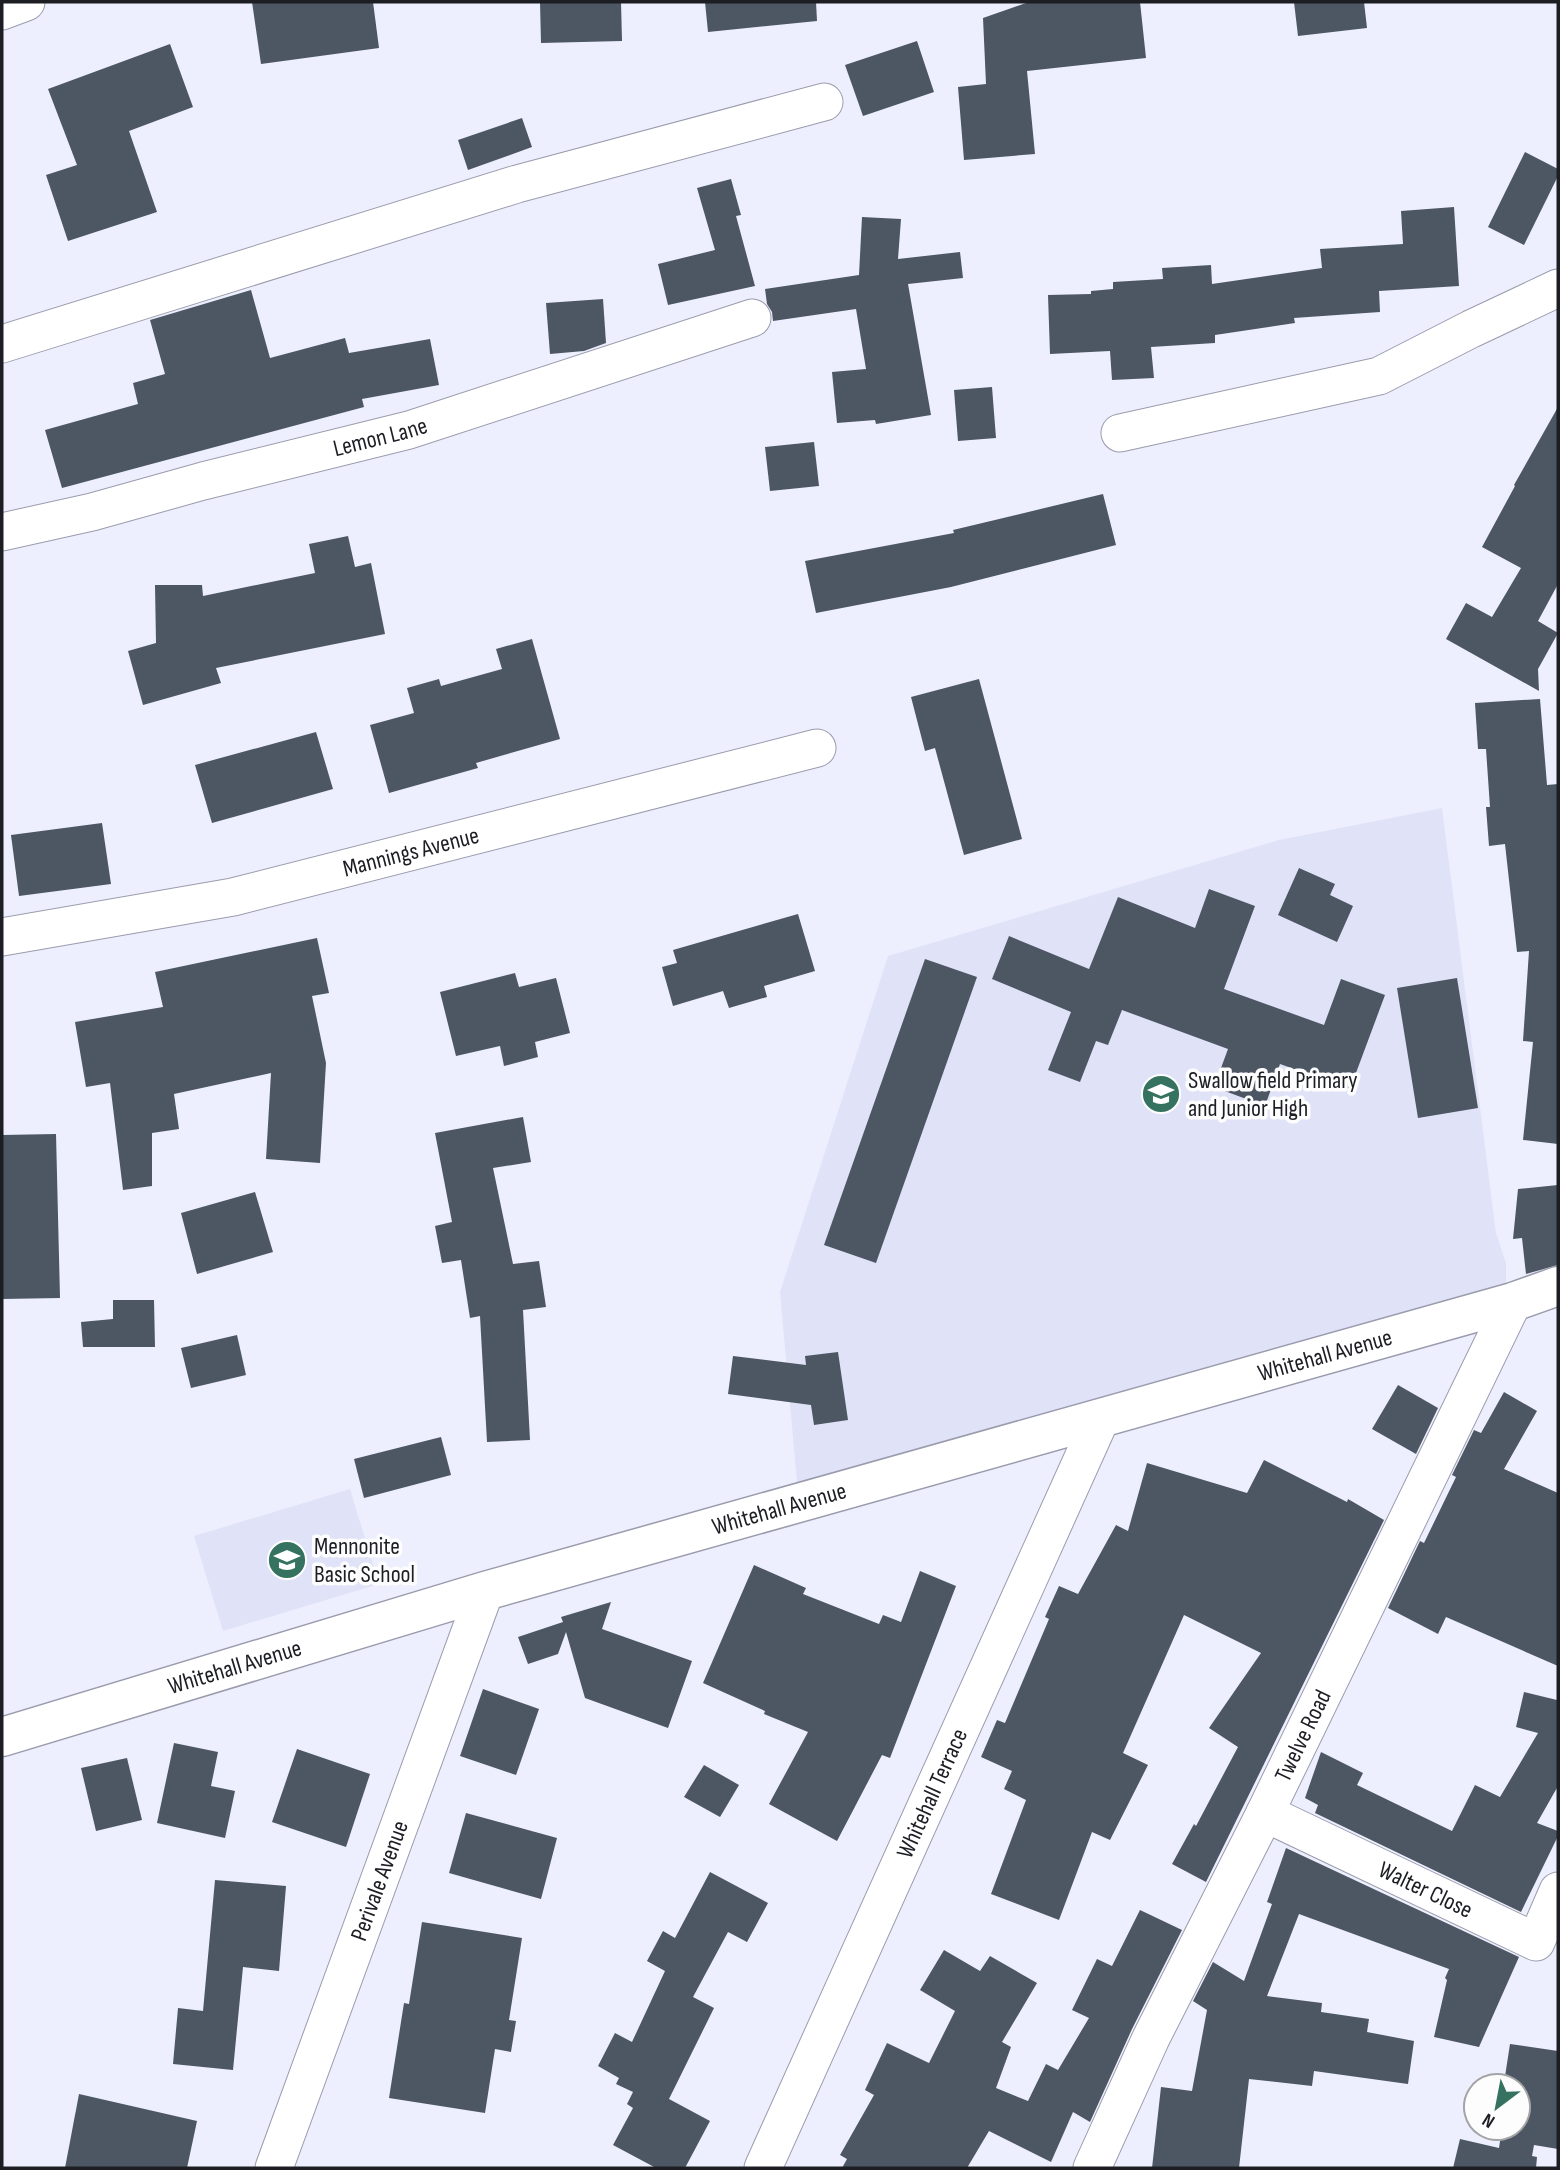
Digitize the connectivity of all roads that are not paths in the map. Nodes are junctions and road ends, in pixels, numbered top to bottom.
1 (26, 2) edge
2 (2, 11) edge
3 (824, 102) dead end
4 (1558, 288) edge
5 (752, 318) dead end
6 (2, 344) edge
7 (1120, 433) dead end
8 (2, 532) edge
9 (817, 748) dead end
10 (2, 937) edge
11 (1558, 1286) edge
12 (1513, 1302) junction
13 (1101, 1418) junction
14 (485, 1591) junction
15 (2, 1737) edge
16 (1265, 1814) junction
17 (1558, 1891) edge
18 (274, 2168) edge
19 (763, 2168) edge
20 (1092, 2168) edge

1 - 2 street
3 - 6 street
4 - 7 street
5 - 8 street, Lemon Lane
9 - 10 street, Mannings Avenue
11 - 12 street, Whitehall Avenue
12 - 13 street, Whitehall Avenue
12 - 16 street, Twelve Road
13 - 14 street, Whitehall Avenue
13 - 19 street, Whitehall Terrace
14 - 15 street, Whitehall Avenue
14 - 18 street, Perivale Avenue
16 - 17 street, Walter Close
16 - 20 street, Twelve Road

